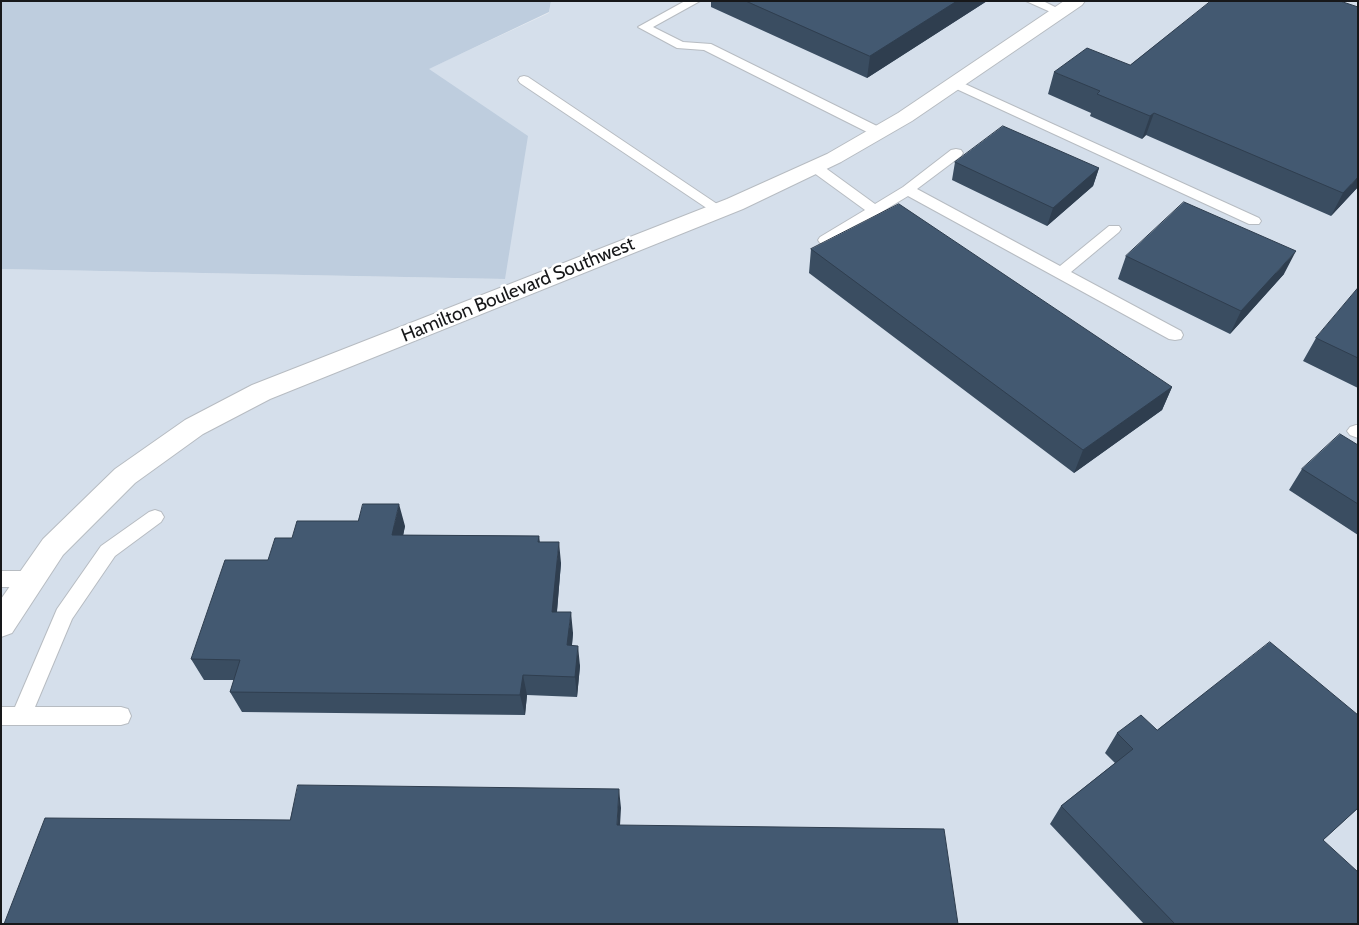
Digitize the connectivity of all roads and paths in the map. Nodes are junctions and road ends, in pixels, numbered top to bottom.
1 (694, 1) edge
2 (1032, 1) edge
3 (1068, 7) edge
4 (524, 80) dead end
5 (954, 83) junction
6 (878, 132) junction
7 (956, 153) dead end
8 (815, 167) junction
9 (908, 190) junction
10 (720, 210) junction
11 (875, 210) junction
12 (1254, 222) dead end
13 (1114, 229) dead end
14 (825, 240) edge
15 (1060, 273) junction
16 (1175, 335) dead end
17 (155, 517) dead end
18 (1, 580) edge
19 (31, 580) junction
20 (1, 624) edge
21 (11, 716) edge
22 (120, 716) dead end

1 - 6 lane
2 - 3 lane
3 - 5 street, Hamilton Boulevard Southwest
4 - 10 lane
5 - 6 street, Hamilton Boulevard Southwest
5 - 12 lane
6 - 8 street, Hamilton Boulevard Southwest
7 - 9 lane
8 - 10 street, Hamilton Boulevard Southwest
8 - 11 lane
9 - 11 lane
9 - 15 lane
10 - 19 street, Hamilton Boulevard Southwest
11 - 14 lane
13 - 15 lane
15 - 16 lane
17 - 21 lane
18 - 19 lane
19 - 20 street, Hamilton Boulevard Southwest
21 - 22 lane

